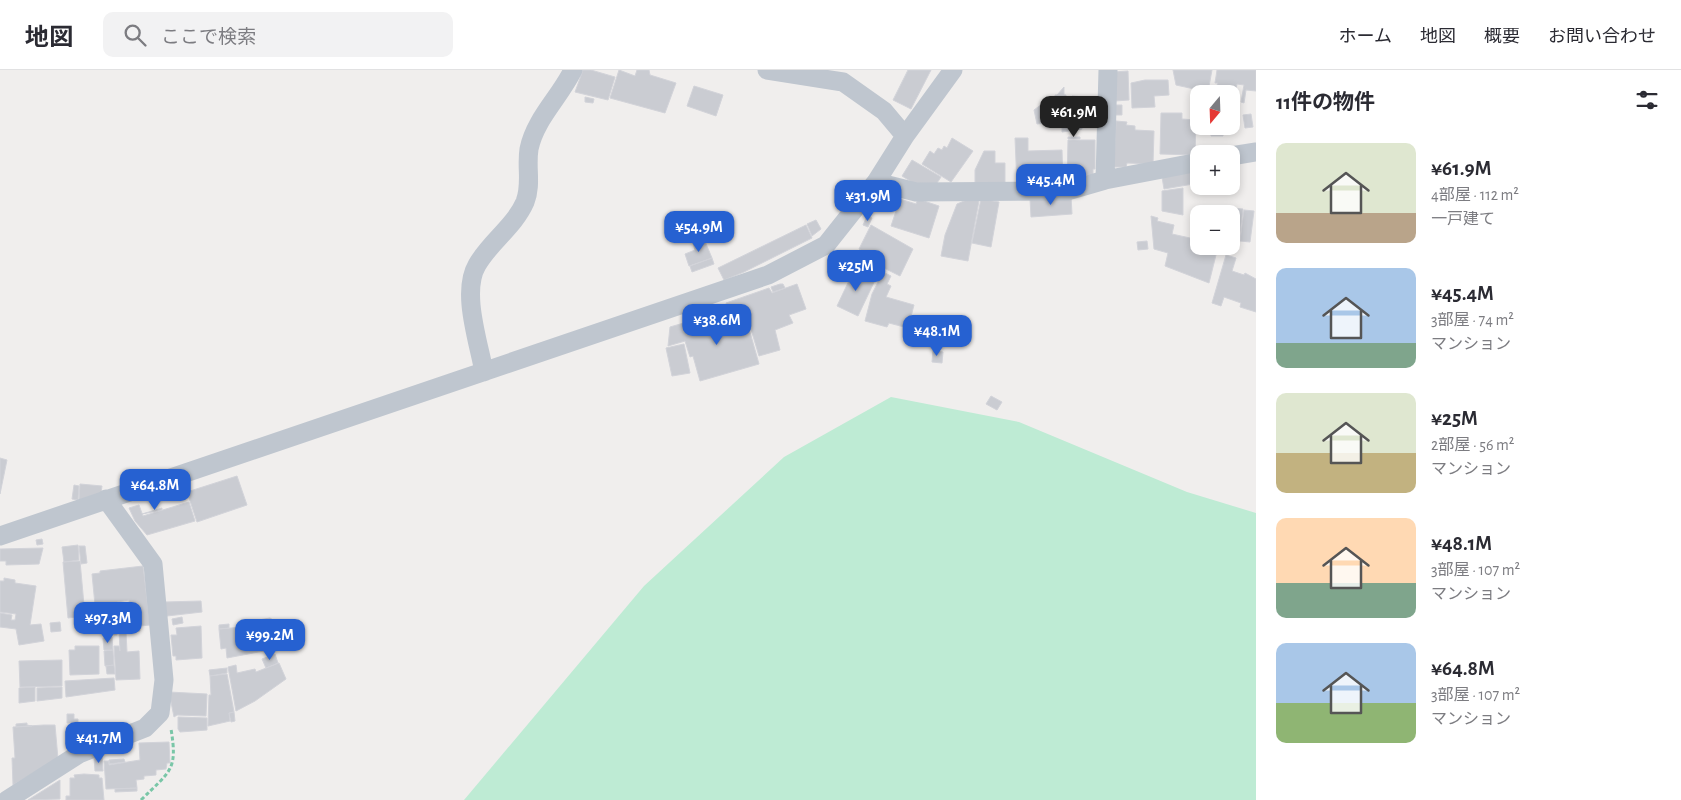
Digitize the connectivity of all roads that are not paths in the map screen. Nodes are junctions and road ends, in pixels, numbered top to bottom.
1 (573, 70) edge
2 (767, 70) edge
3 (954, 70) edge
4 (1108, 70) edge
5 (905, 136) junction
6 (1256, 152) edge
7 (1240, 155) edge
8 (1190, 164) edge
9 (1105, 180) junction
10 (876, 182) junction
11 (484, 372) junction
12 (106, 499) junction
13 (0, 536) edge
14 (7, 800) edge

1 - 11 street
2 - 5 street
3 - 5 street
4 - 9 street
5 - 10 street
6 - 7 street
8 - 9 street
9 - 10 street
10 - 11 street
11 - 12 street
12 - 13 street
12 - 14 street

